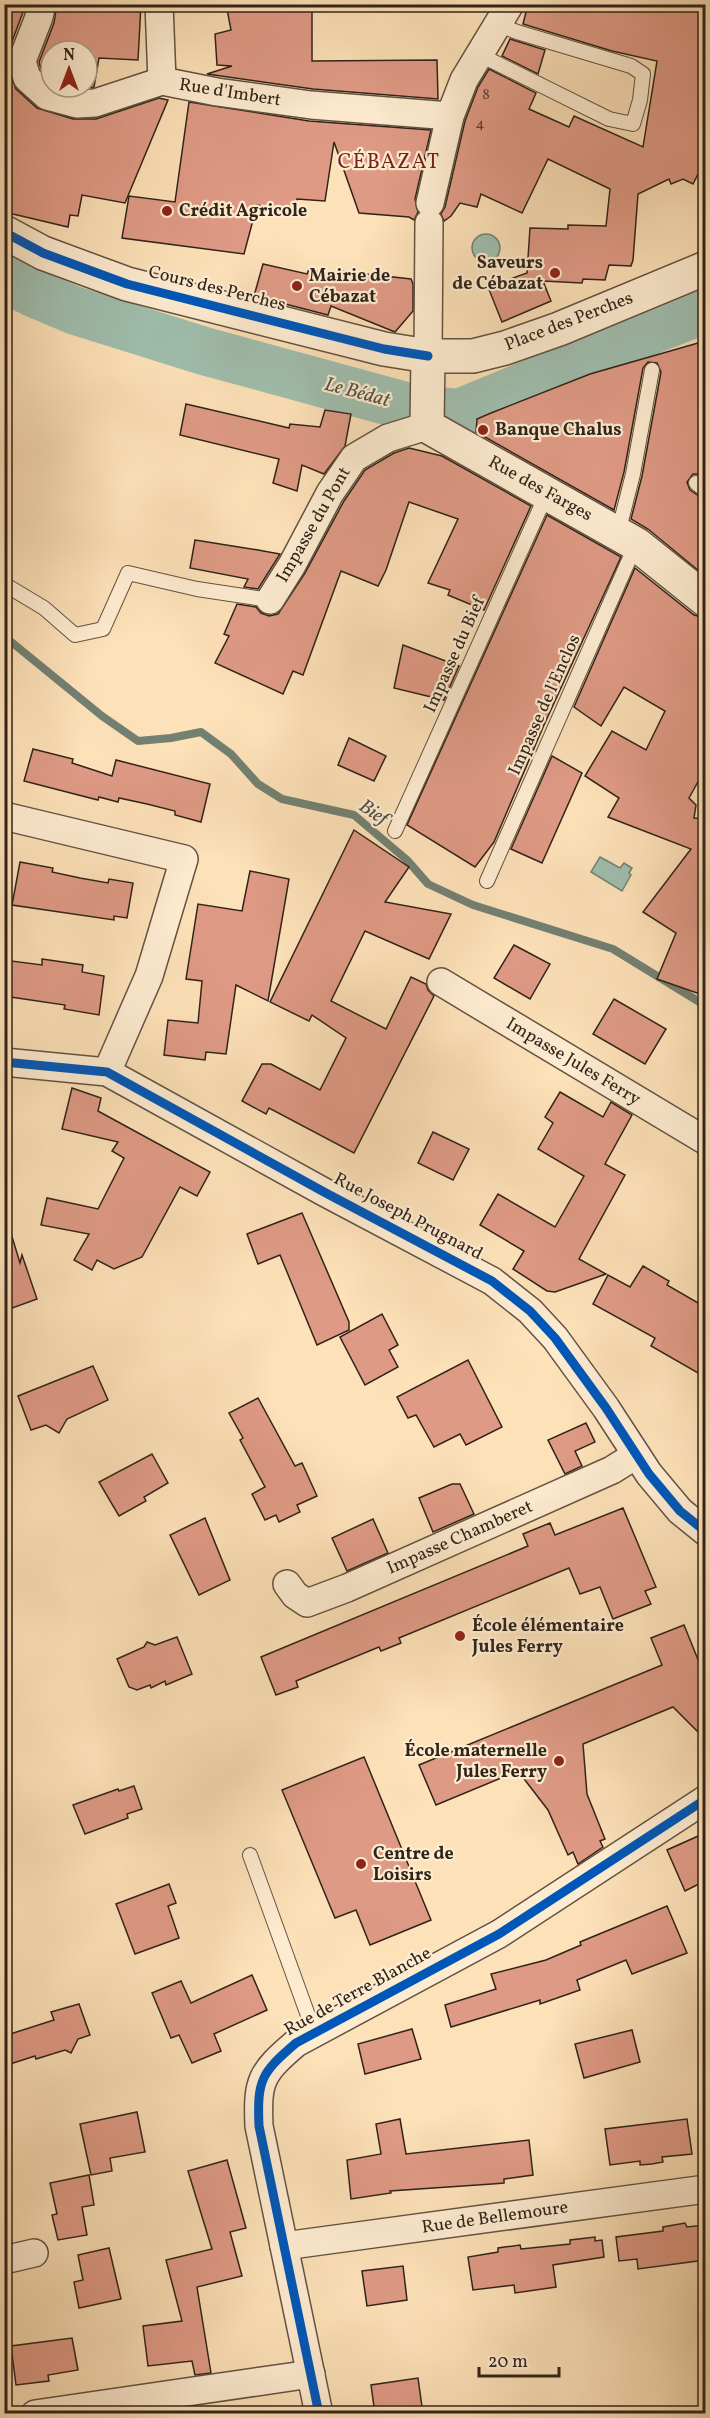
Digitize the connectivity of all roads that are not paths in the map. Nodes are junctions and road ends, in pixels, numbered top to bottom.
1 (42, 4) edge
2 (159, 4) edge
3 (504, 14) edge
4 (478, 54) junction
5 (162, 81) junction
6 (450, 116) junction
7 (4, 232) edge
8 (705, 268) edge
9 (428, 356) junction
10 (652, 370) dead end
11 (427, 426) junction
12 (547, 493) junction
13 (627, 538) junction
14 (4, 584) edge
15 (270, 600) joint
16 (705, 600) edge
17 (4, 816) edge
18 (395, 831) dead end
19 (487, 881) dead end
20 (441, 982) dead end
21 (4, 1062) edge
22 (107, 1072) junction
23 (705, 1141) edge
24 (636, 1455) junction
25 (705, 1532) edge
26 (287, 1584) dead end
27 (705, 1799) edge
28 (249, 1855) dead end
29 (314, 2032) junction
30 (705, 2189) edge
31 (284, 2246) junction
32 (34, 2253) dead end
33 (4, 2260) edge
34 (311, 2374) junction
35 (35, 2414) edge
36 (319, 2414) edge

1 - 5 street, Rue d'Imbert
2 - 5 street
3 - 4 street
3 - 4 lane
4 - 6 street
5 - 6 street, Rue d'Imbert
6 - 9 street
7 - 9 street, Cours des Perches
8 - 9 street, Place des Perches
9 - 11 street
10 - 13 lane, Impasse de l'Enclos
11 - 12 street, Rue des Farges
11 - 15 street, Impasse du Pont
12 - 13 street, Rue des Farges
12 - 18 lane, Impasse du Bief
13 - 16 street, Rue des Farges
13 - 19 lane, Impasse de l'Enclos
14 - 15 lane
17 - 22 street
20 - 23 street, Impasse Jules Ferry
21 - 22 street, Rue Joseph Prugnard
22 - 24 street, Rue Joseph Prugnard
24 - 25 street, Rue Joseph Prugnard
24 - 26 street, Impasse Chamberet
27 - 29 street, Rue de Terre Blanche
28 - 29 lane
29 - 31 street, Rue de Terre Blanche
30 - 31 street, Rue de Bellemoure
31 - 34 street, Rue de Terre Blanche
32 - 33 street
34 - 35 street
34 - 36 street, Rue de Terre Blanche

